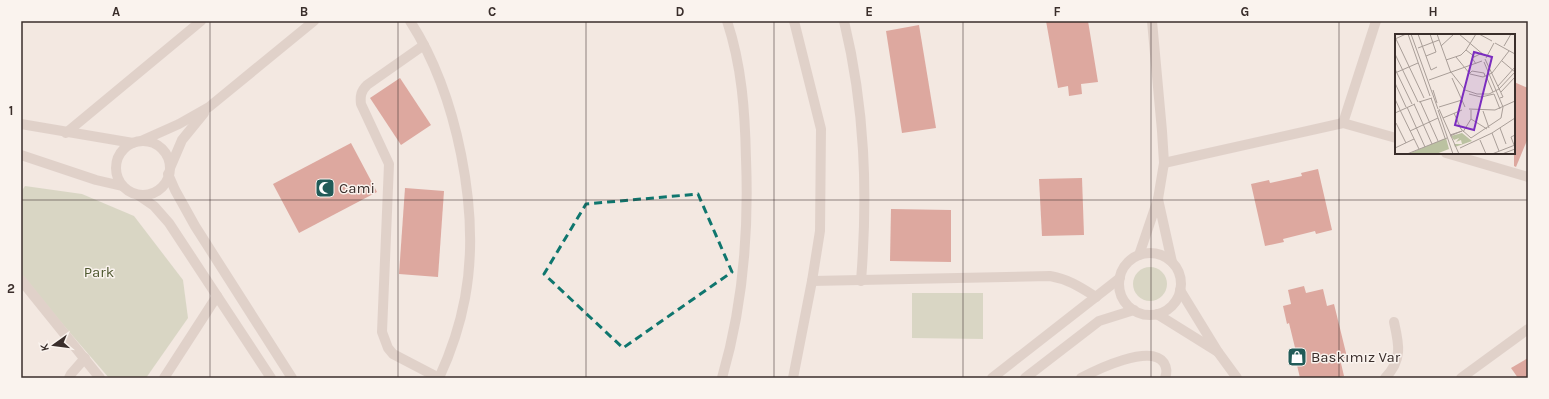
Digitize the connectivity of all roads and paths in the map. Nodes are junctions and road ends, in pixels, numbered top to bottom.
1 (201, 21) edge
2 (314, 21) edge
3 (727, 21) edge
4 (794, 21) edge
5 (844, 21) edge
6 (1152, 21) edge
7 (1376, 21) edge
8 (413, 22) edge
9 (424, 45) junction
10 (209, 106) junction
11 (1343, 123) junction
12 (21, 124) edge
13 (66, 133) junction
14 (1395, 138) edge
15 (137, 142) junction
16 (1449, 154) edge
17 (21, 155) edge
18 (1164, 163) junction
19 (169, 171) junction
20 (1528, 177) edge
21 (122, 186) junction
22 (138, 195) junction
23 (1158, 199) junction
24 (1139, 255) junction
25 (1172, 262) junction
26 (1120, 278) junction
27 (21, 280) edge
28 (812, 281) junction
29 (861, 281) junction
30 (1180, 290) junction
31 (217, 296) junction
32 (1096, 297) junction
33 (1134, 310) junction
34 (1157, 314) junction
35 (1394, 322) dead end
36 (1528, 329) edge
37 (1218, 352) junction
38 (85, 358) junction
39 (69, 378) edge
40 (100, 378) edge
41 (164, 378) edge
42 (271, 378) edge
43 (292, 378) edge
44 (439, 378) edge
45 (722, 378) edge
46 (793, 378) edge
47 (992, 378) edge
48 (1025, 378) edge
49 (1081, 378) edge
50 (1165, 378) edge
51 (1237, 378) edge
52 (1384, 378) edge
53 (1461, 378) edge

1 - 13 street
2 - 10 street
3 - 45 street
4 - 28 street
5 - 29 street
6 - 18 street
7 - 11 street
8 - 9 street
9 - 44 street
9 - 44 street
10 - 15 street
10 - 19 street
11 - 14 street
11 - 18 street
12 - 13 street
13 - 15 street
15 - 19 street
15 - 21 street
16 - 20 street
17 - 21 street
18 - 23 street
19 - 22 street
19 - 43 street
21 - 22 street
22 - 31 street
23 - 24 street
23 - 25 street
24 - 25 street
24 - 26 street
25 - 30 street
26 - 32 street
26 - 33 street
27 - 38 street
28 - 29 street
28 - 46 street
29 - 32 street
30 - 34 street
30 - 37 street
31 - 41 street
31 - 42 street
32 - 47 street
33 - 34 street
33 - 48 street
34 - 37 street
35 - 52 street
36 - 53 street
37 - 51 street
38 - 39 street
38 - 40 street
49 - 50 street

